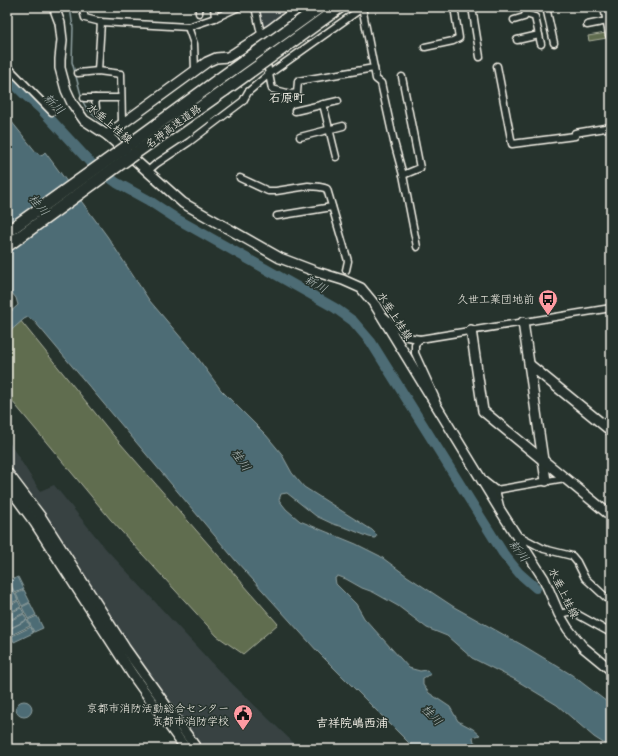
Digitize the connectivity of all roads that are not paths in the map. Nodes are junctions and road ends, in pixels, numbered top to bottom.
1 (54, 7) edge
2 (82, 7) edge
3 (214, 7) edge
4 (239, 7) edge
5 (256, 7) edge
6 (300, 7) edge
7 (320, 7) edge
8 (340, 7) edge
9 (362, 7) edge
10 (454, 7) edge
11 (472, 7) edge
12 (525, 7) edge
13 (546, 7) edge
14 (604, 7) edge
15 (526, 14) junction
16 (215, 18) junction
17 (514, 20) dead end
18 (607, 21) junction
19 (101, 22) junction
20 (587, 25) dead end
21 (188, 27) junction
22 (539, 35) junction
23 (610, 35) dead end
24 (261, 36) junction
25 (518, 40) dead end
26 (486, 42) dead end
27 (554, 43) dead end
28 (478, 44) junction
29 (541, 44) dead end
30 (424, 47) dead end
31 (480, 57) dead end
32 (7, 66) edge
33 (497, 66) dead end
34 (374, 68) junction
35 (195, 70) junction
36 (98, 71) junction
37 (78, 73) dead end
38 (269, 74) junction
39 (402, 78) dead end
40 (222, 85) junction
41 (405, 92) junction
42 (412, 92) dead end
43 (84, 98) dead end
44 (95, 98) junction
45 (121, 98) junction
46 (338, 101) dead end
47 (323, 104) junction
48 (96, 109) dead end
49 (295, 111) dead end
50 (52, 112) dead end
51 (122, 123) junction
52 (343, 126) dead end
53 (611, 127) edge
54 (330, 129) junction
55 (106, 135) junction
56 (300, 137) dead end
57 (130, 151) junction
58 (336, 157) dead end
59 (148, 171) junction
60 (403, 175) junction
61 (240, 178) dead end
62 (332, 207) junction
63 (277, 216) dead end
64 (7, 232) edge
65 (7, 246) edge
66 (417, 247) dead end
67 (346, 270) dead end
68 (611, 308) edge
69 (378, 311) junction
70 (523, 322) junction
71 (471, 330) junction
72 (420, 339) junction
73 (530, 365) junction
74 (439, 410) junction
75 (611, 431) edge
76 (543, 460) junction
77 (7, 472) edge
78 (565, 478) junction
79 (481, 479) junction
80 (546, 481) junction
81 (7, 485) edge
82 (496, 490) junction
83 (500, 510) junction
84 (611, 516) edge
85 (516, 536) junction
86 (70, 568) junction
87 (611, 602) edge
88 (559, 614) junction
89 (611, 633) edge
90 (611, 670) edge
91 (186, 749) edge
92 (197, 749) edge

1 - 55 street, 水垂上桂線
2 - 19 street
3 - 16 street
4 - 16 street
5 - 24 street
6 - 24 street
7 - 40 highway, 名神高速道路, bridge
8 - 40 highway, 名神高速道路, bridge
9 - 34 street
9 - 38 street
10 - 30 street
11 - 28 street
12 - 15 street
13 - 27 street
14 - 18 street
15 - 17 street
15 - 22 street
16 - 21 street
18 - 20 street
18 - 23 street
19 - 21 street
19 - 36 street
21 - 35 street
22 - 25 street
22 - 29 street
24 - 35 street
24 - 38 street
26 - 28 street
28 - 31 street
32 - 50 street
33 - 53 street
34 - 38 street
34 - 60 street
35 - 51 street
36 - 37 street
36 - 45 street
38 - 59 street
39 - 41 street
40 - 57 highway, 名神高速道路
41 - 42 street
41 - 60 street
43 - 44 street
44 - 45 street
44 - 48 street
45 - 51 street
46 - 47 street
47 - 49 street
47 - 54 street
51 - 55 street
52 - 54 street
54 - 56 street
54 - 58 street
55 - 59 street, 水垂上桂線
57 - 64 highway, 名神高速道路, bridge
57 - 65 highway, 名神高速道路, bridge
59 - 69 street, 水垂上桂線
60 - 66 street
61 - 62 street
62 - 63 street
62 - 67 street
68 - 70 street
69 - 72 street
69 - 74 street, 水垂上桂線
70 - 71 street
70 - 73 street
71 - 72 street
71 - 76 street
72 - 74 street
73 - 75 street
73 - 76 street
74 - 79 street, 水垂上桂線
76 - 78 street
76 - 80 street
77 - 86 street
78 - 80 street
78 - 84 street
79 - 82 street
79 - 83 street, 水垂上桂線
80 - 82 street
81 - 86 street
82 - 83 street
83 - 85 street, 水垂上桂線
85 - 87 street
85 - 88 street, 水垂上桂線
86 - 91 street
86 - 92 street
88 - 89 street
88 - 90 street, 水垂上桂線

